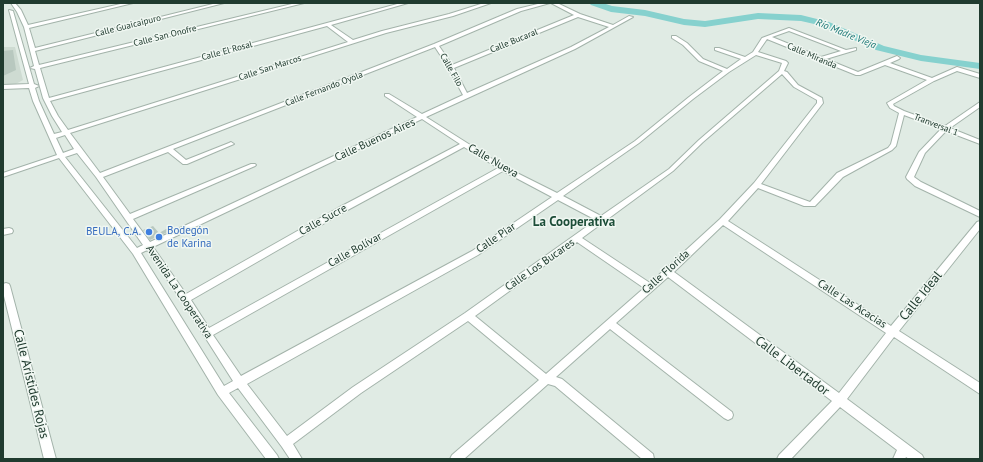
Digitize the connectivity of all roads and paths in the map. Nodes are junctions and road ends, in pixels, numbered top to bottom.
1 (131, 3) edge
2 (222, 3) edge
3 (302, 3) edge
4 (406, 3) edge
5 (489, 3) edge
6 (548, 3) edge
7 (553, 3) edge
8 (13, 11) edge
9 (578, 15) junction
10 (631, 17) dead end
11 (327, 24) junction
12 (26, 26) junction
13 (612, 26) junction
14 (674, 37) dead end
15 (766, 37) junction
16 (352, 42) junction
17 (436, 45) junction
18 (718, 49) dead end
19 (854, 49) dead end
20 (33, 50) junction
21 (845, 51) junction
22 (755, 53) junction
23 (897, 58) dead end
24 (745, 59) junction
25 (820, 59) junction
26 (886, 63) junction
27 (38, 66) junction
28 (451, 67) junction
29 (28, 69) junction
30 (727, 71) junction
31 (781, 72) junction
32 (980, 76) edge
33 (932, 80) junction
34 (43, 85) junction
35 (32, 86) junction
36 (3, 87) edge
37 (387, 95) dead end
38 (466, 96) junction
39 (47, 100) junction
40 (980, 104) edge
41 (902, 112) junction
42 (422, 117) junction
43 (945, 129) junction
44 (66, 133) junction
45 (52, 137) junction
46 (980, 142) edge
47 (231, 144) dead end
48 (464, 144) junction
49 (169, 149) junction
50 (78, 150) junction
51 (61, 156) junction
52 (253, 165) dead end
53 (503, 168) junction
54 (3, 175) edge
55 (99, 176) junction
56 (757, 185) junction
57 (559, 196) junction
58 (980, 214) edge
59 (128, 218) junction
60 (602, 220) junction
61 (723, 221) junction
62 (980, 224) edge
63 (577, 238) junction
64 (148, 247) junction
65 (136, 252) junction
66 (668, 272) junction
67 (4, 286) edge
68 (650, 287) junction
69 (185, 298) junction
70 (468, 316) junction
71 (609, 323) junction
72 (893, 331) junction
73 (208, 333) junction
74 (546, 379) junction
75 (240, 383) junction
76 (980, 389) edge
77 (222, 392) junction
78 (839, 402) junction
79 (728, 415) dead end
80 (286, 443) junction
81 (903, 448) junction
82 (649, 458) edge
83 (50, 459) edge
84 (273, 459) edge
85 (296, 459) edge
86 (456, 459) edge
87 (783, 459) edge
88 (899, 459) edge
89 (918, 459) edge

1 - 12 street
2 - 20 street, Calle Guaicaipuro
3 - 27 street, Calle San Onofre
4 - 11 street, Calle El Rosal
5 - 16 street, Calle San Marcos
6 - 17 street, Calle Fernando Oyola
7 - 9 street
8 - 12 street, Avenida La Cooperativa
8 - 29 street, Avenida La Cooperativa
9 - 13 street
9 - 28 street, Calle Bucaral
10 - 13 street, Calle Buenos Aires
11 - 16 street
11 - 39 street, Calle El Rosal
12 - 20 street, Avenida La Cooperativa
13 - 38 street, Calle Buenos Aires
14 - 30 street
15 - 21 street
15 - 22 street, Calle Piar
15 - 25 street, Calle Miranda
16 - 44 street, Calle San Marcos
17 - 28 street, Calle Filo
17 - 49 street, Calle Fernando Oyola
18 - 24 street
19 - 21 street
20 - 27 street, Avenida La Cooperativa
21 - 25 street
22 - 24 street, Calle Piar
22 - 31 street
23 - 26 street
24 - 30 street, Calle Piar
25 - 26 street, Calle Miranda
26 - 33 street
27 - 29 street, Calle San Onofre
27 - 34 street, Avenida La Cooperativa
28 - 38 street, Calle Filo
29 - 35 street, Avenida La Cooperativa
30 - 57 street, Calle Piar
31 - 56 street, Calle Florida
31 - 60 street, Calle Los Bucares
32 - 33 street
33 - 41 street, Tranversal 1
34 - 35 street
34 - 39 street, Avenida La Cooperativa
35 - 36 street
35 - 45 street, Avenida La Cooperativa
37 - 42 street, Calle Nueva
38 - 42 street, Calle Buenos Aires
39 - 44 street, Avenida La Cooperativa
40 - 43 street
41 - 43 street, Tranversal 1
41 - 56 street
42 - 48 street, Calle Nueva
42 - 64 street, Calle Buenos Aires
43 - 46 street, Tranversal 1
43 - 58 street
44 - 45 street, Calle San Marcos
44 - 50 street, Avenida La Cooperativa
45 - 51 street, Avenida La Cooperativa
47 - 49 street
48 - 53 street, Calle Nueva
48 - 69 street, Calle Sucre
49 - 55 street, Calle Fernando Oyola
50 - 51 street
50 - 55 street, Avenida La Cooperativa
51 - 54 street
51 - 65 street, Avenida La Cooperativa
52 - 59 street
53 - 57 street, Calle Nueva
53 - 73 street, Calle Bolívar
55 - 59 street, Avenida La Cooperativa
56 - 61 street, Calle Florida
57 - 60 street, Calle Nueva
57 - 75 street, Calle Piar
59 - 64 street, Avenida La Cooperativa
60 - 63 street, Calle Los Bucares
61 - 66 street, Calle Florida
61 - 72 street, Calle Las Acacias
62 - 72 street, Calle Ideal
63 - 68 street
63 - 70 street, Calle Los Bucares
64 - 65 street, Calle Buenos Aires
64 - 69 street, Avenida La Cooperativa
65 - 77 street, Avenida La Cooperativa
66 - 68 street, Calle Florida
66 - 78 street, Calle Libertador
67 - 83 street, Calle Arístides Rojas
68 - 71 street, Calle Florida
69 - 73 street, Avenida La Cooperativa
70 - 74 street
70 - 80 street, Calle Los Bucares
71 - 74 street, Calle Florida
71 - 79 street
72 - 76 street, Calle Las Acacias
72 - 78 street, Calle Ideal
73 - 75 street, Avenida La Cooperativa
74 - 82 street
74 - 86 street, Calle Florida
75 - 77 street, Calle Piar
75 - 80 street, Avenida La Cooperativa
77 - 84 street, Avenida La Cooperativa
78 - 81 street, Calle Libertador
78 - 87 street, Calle Ideal
80 - 85 street, Avenida La Cooperativa
81 - 88 street
81 - 89 street, Calle Libertador

